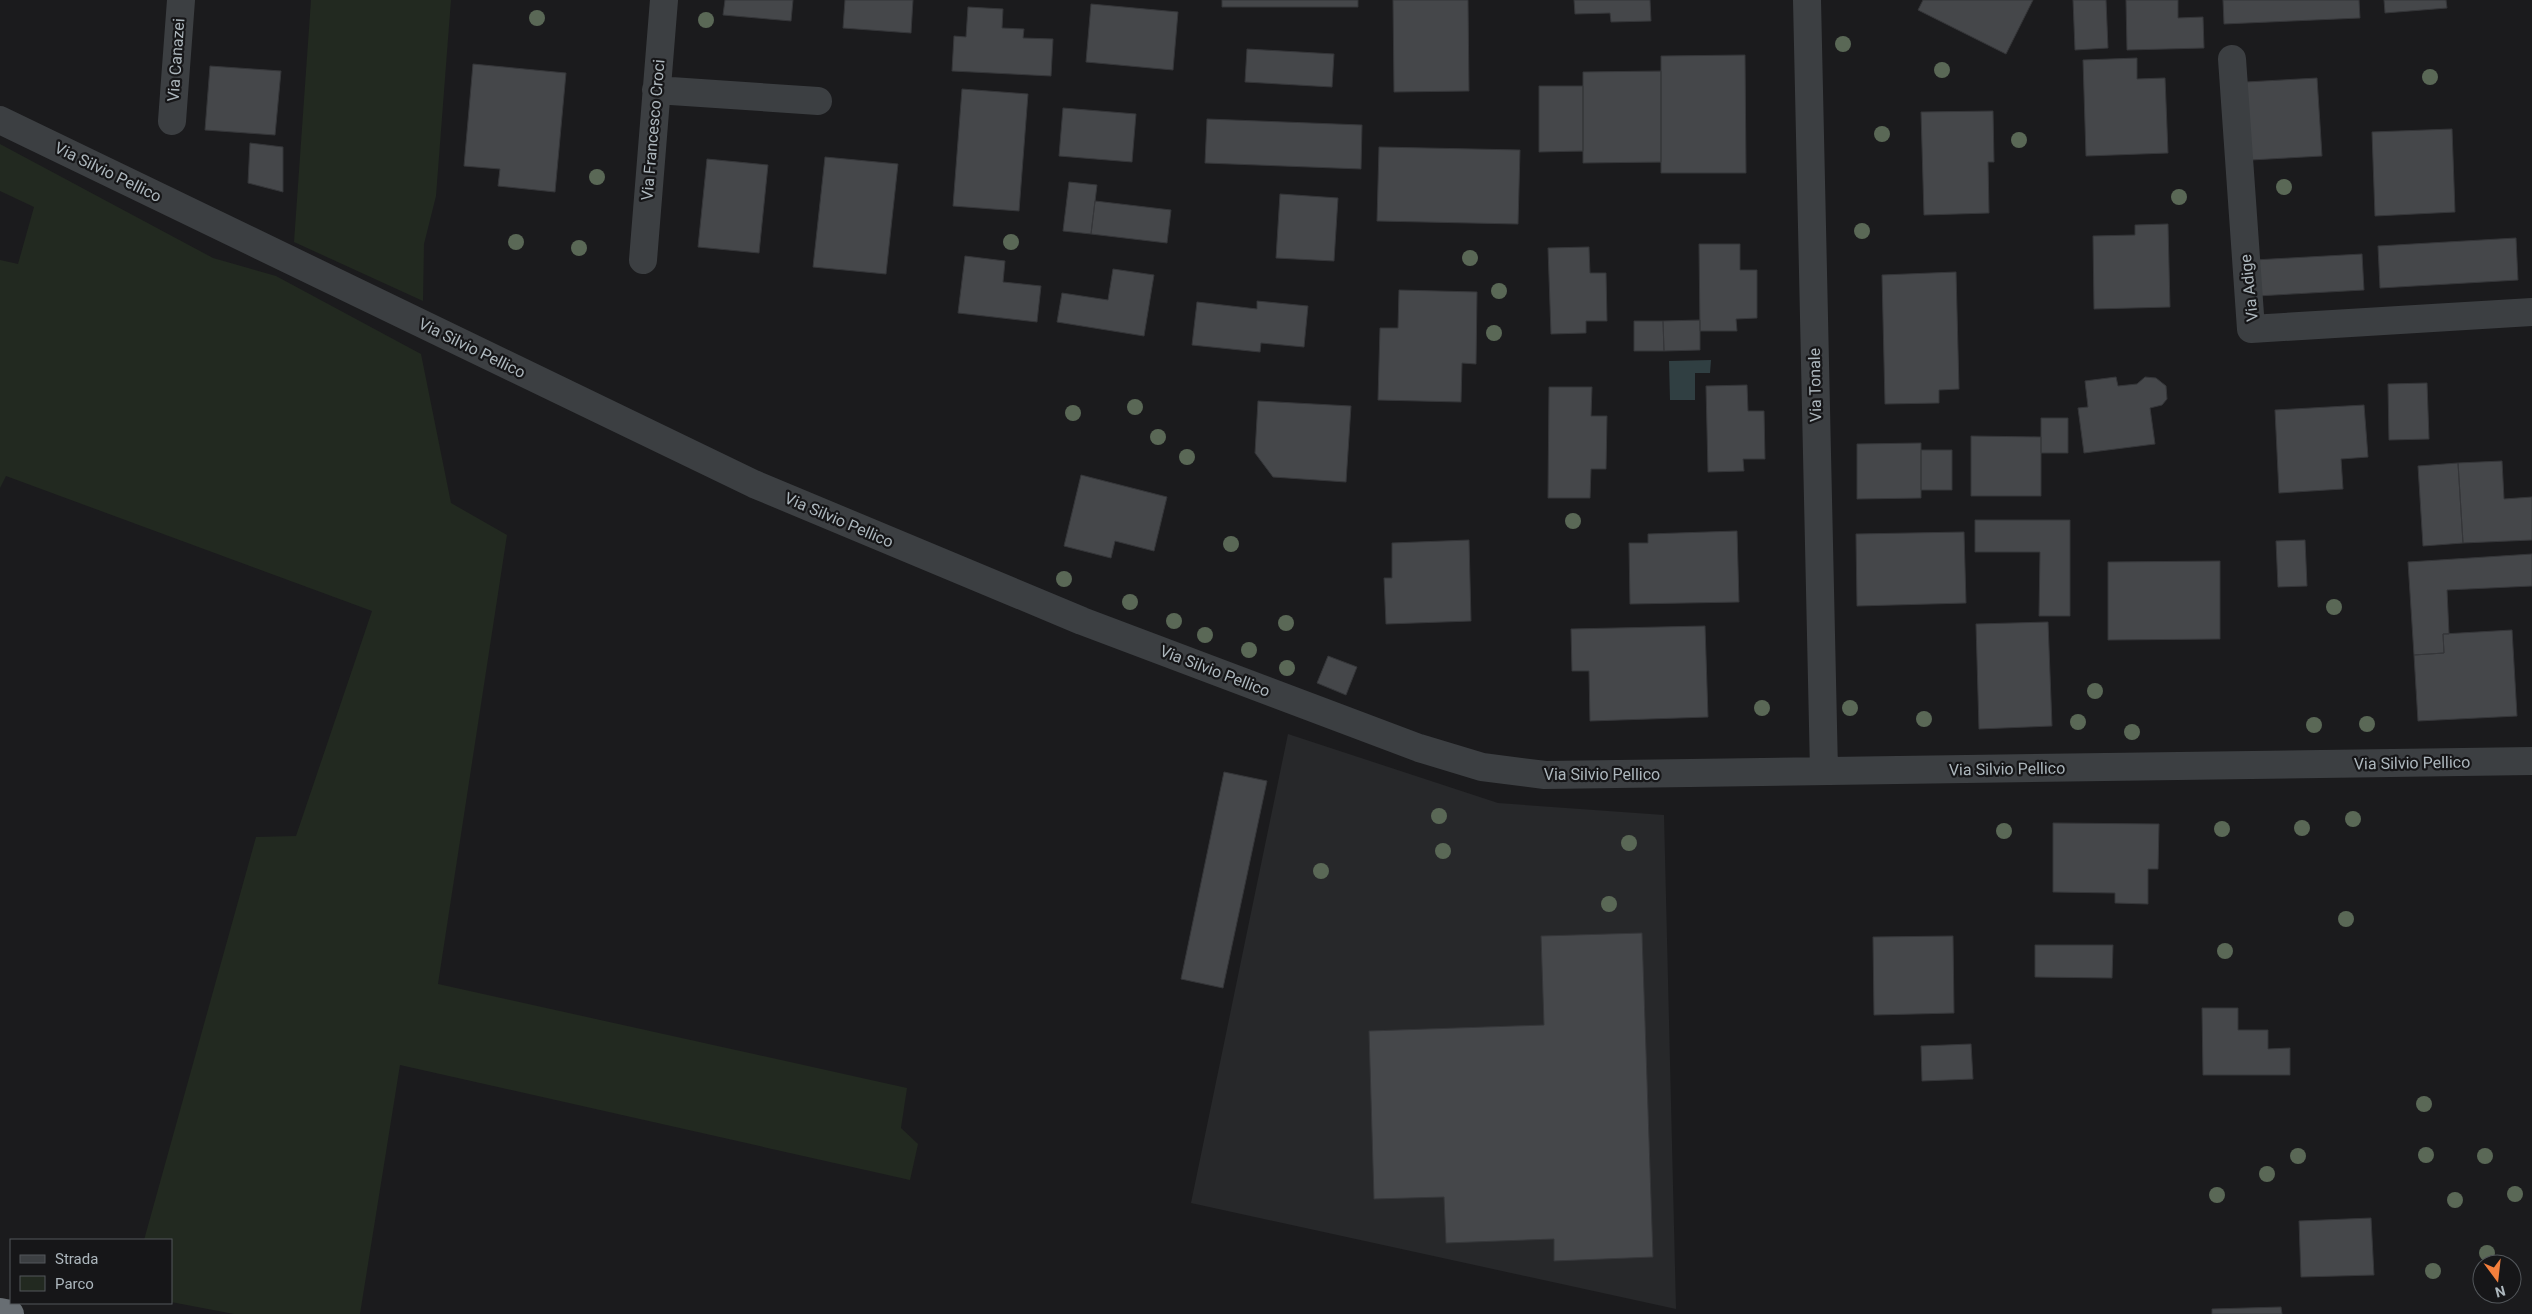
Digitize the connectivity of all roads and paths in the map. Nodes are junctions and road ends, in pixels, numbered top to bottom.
1 (181, 0) edge
2 (664, 0) edge
3 (1807, 0) edge
4 (2232, 59) dead end
5 (656, 90) junction
6 (818, 101) dead end
7 (0, 120) edge
8 (172, 121) dead end
9 (643, 260) dead end
10 (2532, 312) edge
11 (2532, 761) edge
12 (1824, 771) junction
13 (0, 1312) edge
14 (10, 1314) edge

1 - 8 street, Via Canazei
2 - 5 street, Via Francesco Croci
3 - 12 street, Via Tonale
4 - 10 street, Via Adige
5 - 6 street
5 - 9 street, Via Francesco Croci
7 - 12 street, Via Silvio Pellico
11 - 12 street, Via Silvio Pellico
13 - 14 highway

